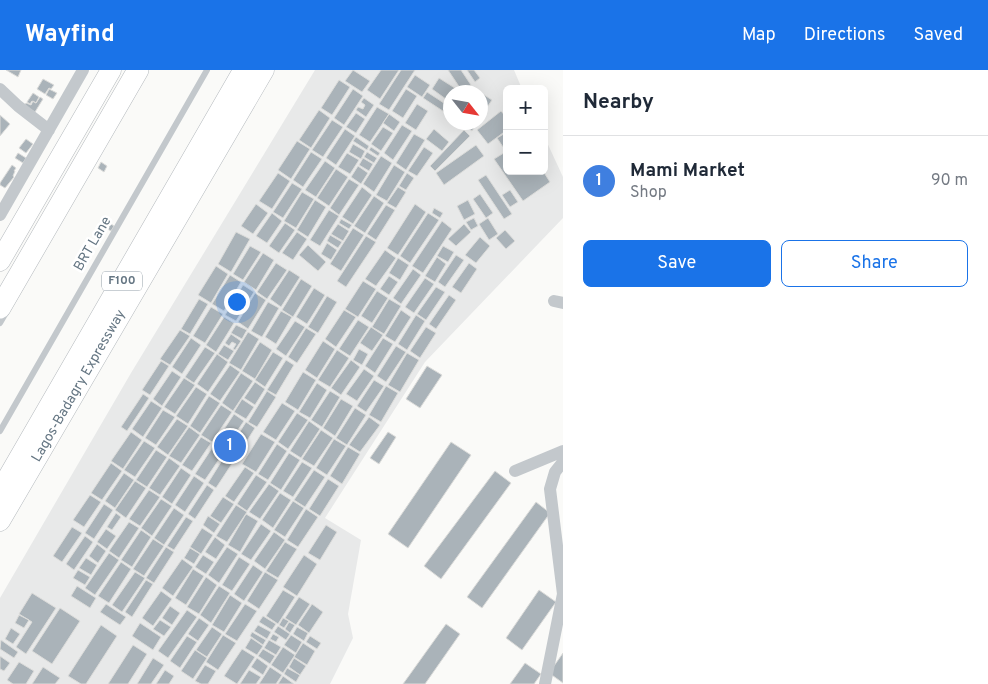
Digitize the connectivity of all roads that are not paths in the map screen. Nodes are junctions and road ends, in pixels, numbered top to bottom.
1 (83, 70) edge
2 (112, 70) edge
3 (138, 70) edge
4 (207, 70) edge
5 (244, 70) edge
6 (264, 70) edge
7 (0, 89) edge
8 (49, 130) junction
9 (5, 194) edge
10 (0, 215) edge
11 (0, 261) edge
12 (5, 307) edge
13 (0, 323) edge
14 (0, 431) edge
15 (563, 451) edge
16 (563, 462) edge
17 (515, 471) dead end
18 (0, 492) edge
19 (0, 520) edge
20 (545, 684) edge

1 - 8 street
2 - 11 main road
3 - 12 highway
4 - 14 lane, BRT Lane
5 - 18 highway, Lagos-Badagry Expressway / F100
6 - 19 main road, Lagos-Badagry Expressway
7 - 8 street
8 - 9 street
9 - 10 street
12 - 13 lane
15 - 17 street
16 - 20 street

